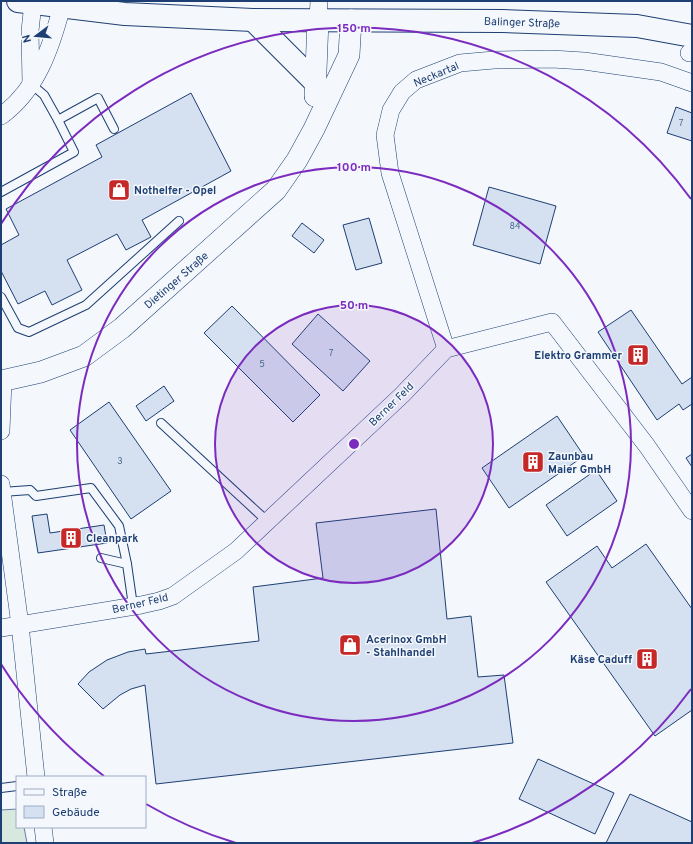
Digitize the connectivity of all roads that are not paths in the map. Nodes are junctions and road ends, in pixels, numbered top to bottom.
1 (25, 2) edge
2 (62, 6) junction
3 (318, 11) edge
4 (254, 20) junction
5 (351, 20) junction
6 (691, 47) edge
7 (315, 82) junction
8 (692, 83) edge
9 (31, 84) junction
10 (1, 116) edge
11 (58, 120) junction
12 (114, 129) dead end
13 (314, 129) junction
14 (1, 192) edge
15 (180, 221) dead end
16 (1, 297) edge
17 (446, 349) junction
18 (2, 381) edge
19 (161, 423) dead end
20 (1, 431) edge
21 (2, 492) edge
22 (692, 511) edge
23 (267, 521) junction
24 (101, 558) dead end
25 (127, 564) junction
26 (134, 606) junction
27 (20, 625) junction
28 (1, 628) edge
29 (36, 776) edge
30 (16, 786) edge
31 (1, 788) edge
32 (43, 828) edge
33 (45, 843) edge

1 - 2 main road, Balinger Straße
1 - 9 street
2 - 4 main road, Balinger Straße
2 - 9 street
3 - 4 main road, Balinger Straße
3 - 5 main road, Balinger Straße
3 - 7 street, Dietinger Straße
4 - 7 main road
5 - 6 main road, Balinger Straße
5 - 13 street, Dietinger Straße
7 - 13 street, Dietinger Straße
8 - 17 street, Neckartal
9 - 10 street
9 - 11 lane
11 - 12 lane
11 - 14 lane
13 - 18 street, Dietinger Straße
15 - 16 lane
17 - 22 street
17 - 23 street, Berner Feld
18 - 20 street
19 - 23 lane
21 - 25 lane
21 - 27 street
23 - 26 street, Berner Feld
24 - 25 lane
25 - 26 lane
26 - 27 street, Berner Feld
27 - 28 street, Berner Feld
27 - 29 street
30 - 31 lane
32 - 33 street

